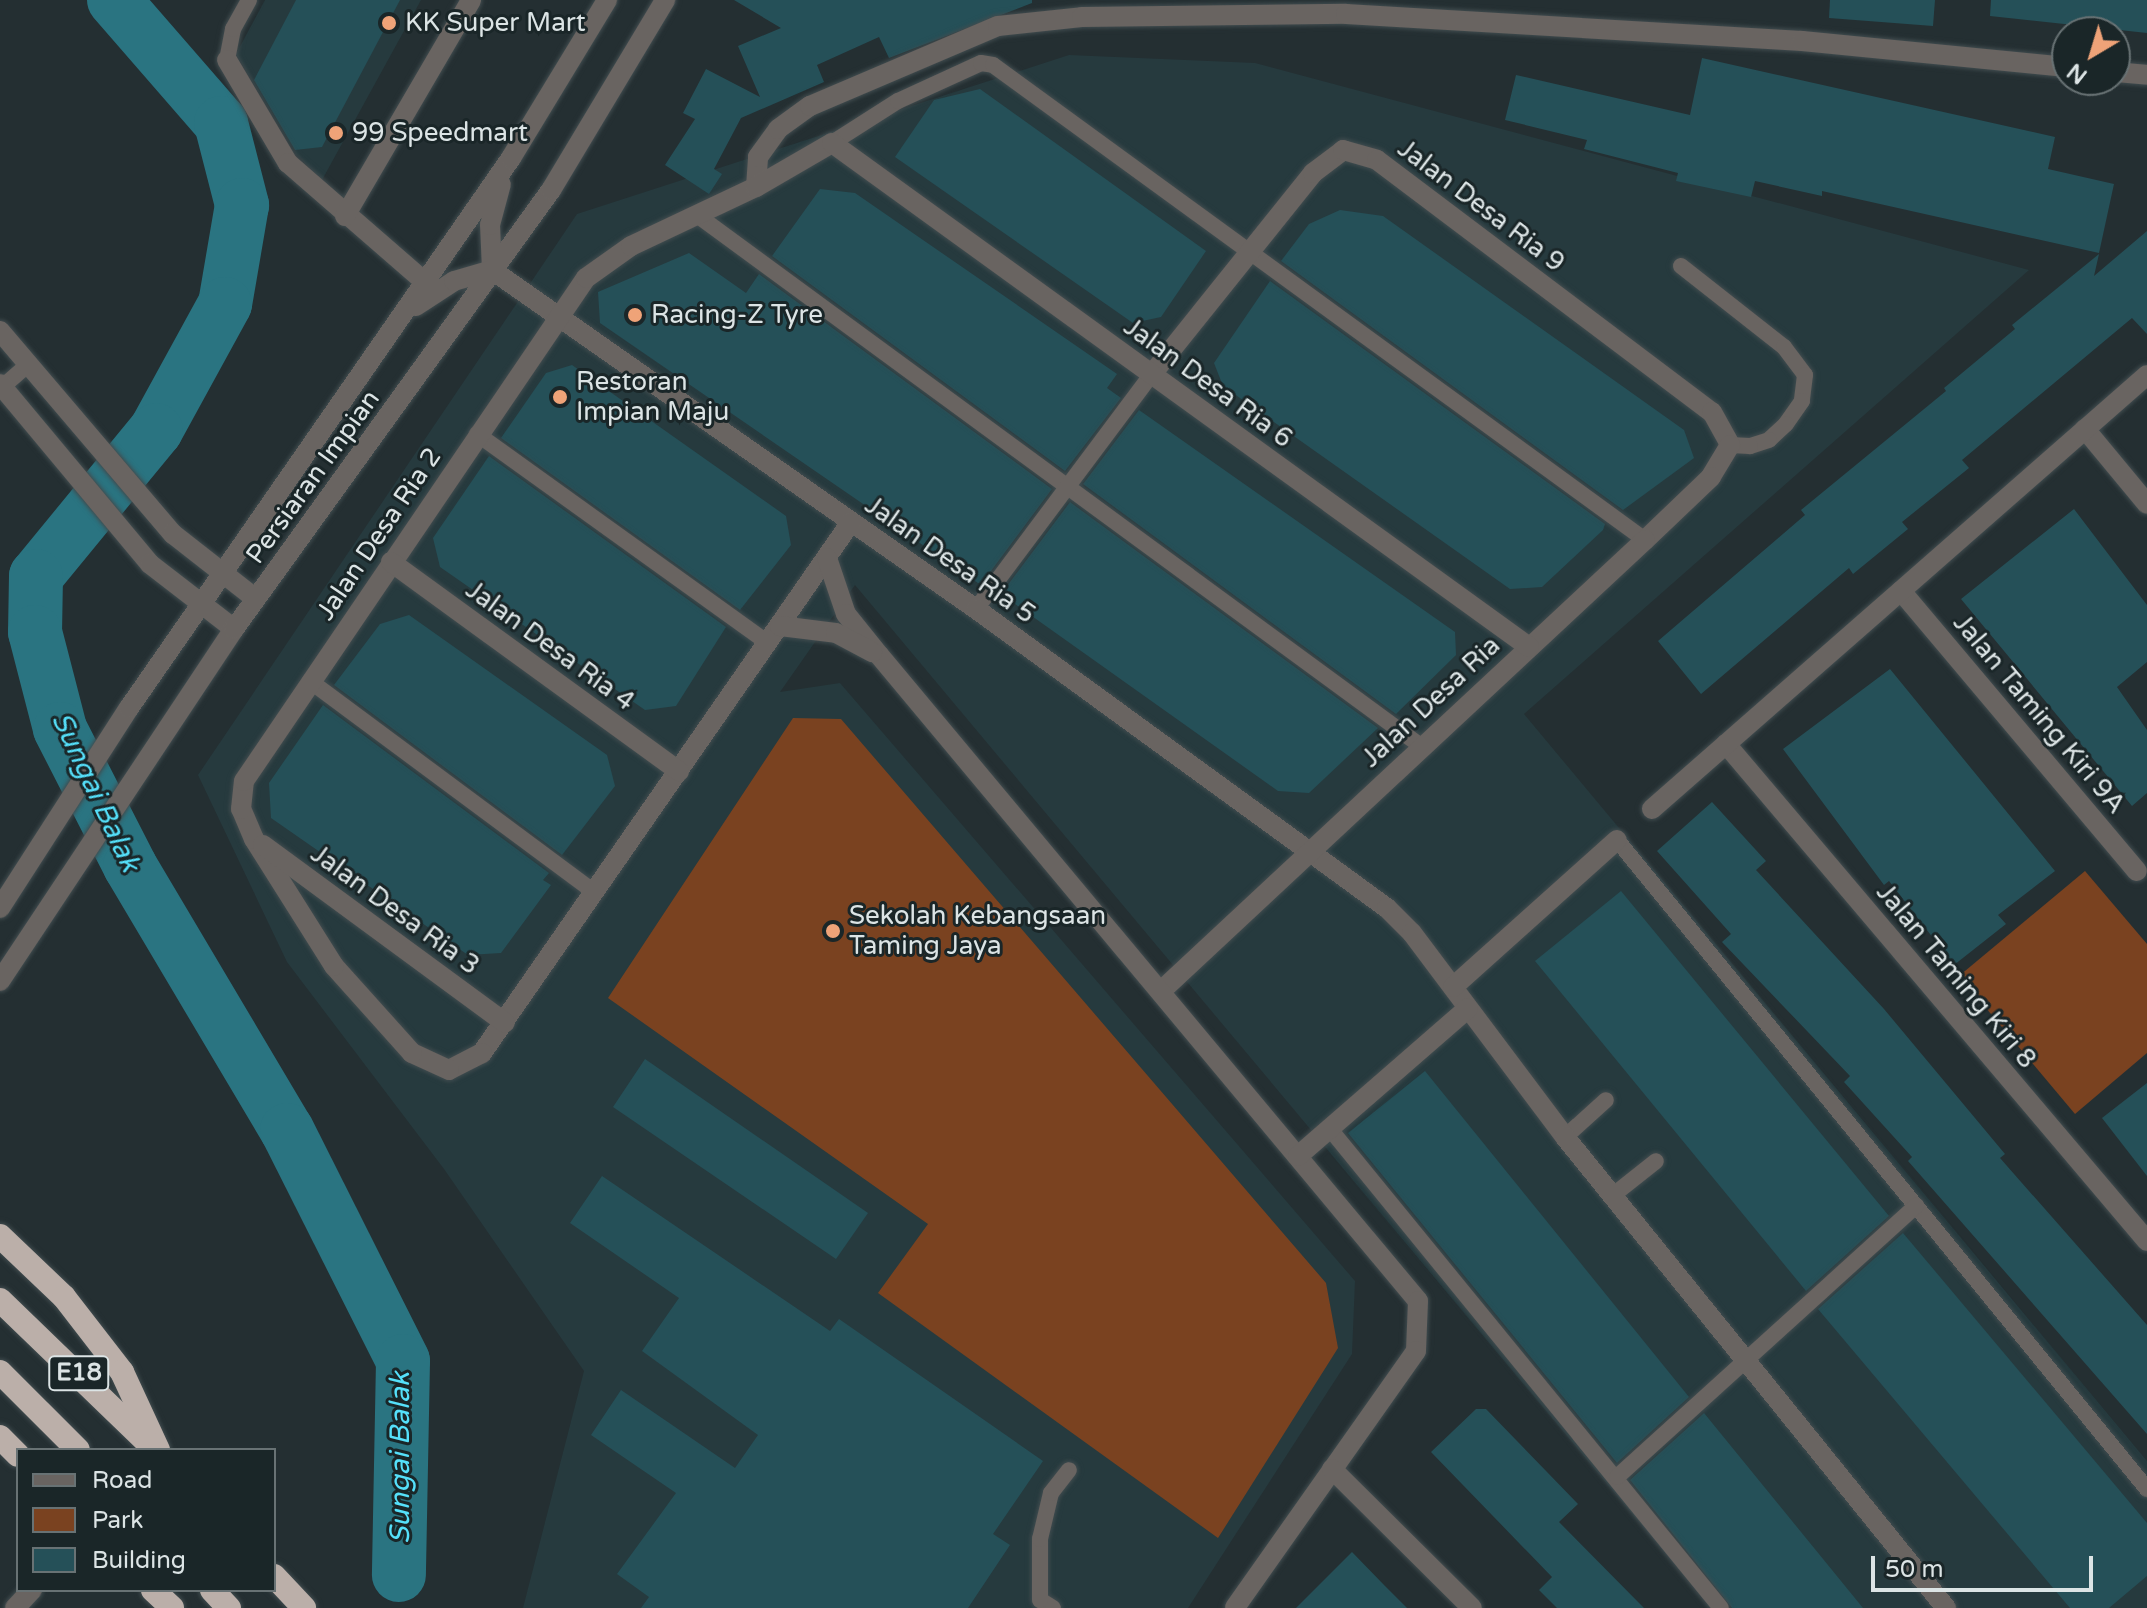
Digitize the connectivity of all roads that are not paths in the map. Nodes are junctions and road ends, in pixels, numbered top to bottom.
1 (249, 0) edge
2 (471, 0) edge
3 (607, 0) edge
4 (665, 0) edge
5 (227, 60) joint
6 (2051, 65) edge
7 (832, 143) junction
8 (511, 158) junction
9 (756, 187) junction
10 (697, 215) junction
11 (345, 216) junction
12 (1250, 251) junction
13 (1681, 266) dead end
14 (492, 270) junction
15 (425, 282) junction
16 (557, 316) junction
17 (398, 322) junction
18 (0, 331) edge
19 (29, 364) junction
20 (1152, 374) junction
21 (2147, 375) edge
22 (1, 387) edge
23 (2085, 429) junction
24 (477, 434) junction
25 (1730, 445) junction
26 (1068, 489) junction
27 (2147, 504) edge
28 (851, 522) junction
29 (1645, 540) junction
30 (827, 558) junction
31 (391, 562) junction
32 (221, 574) junction
33 (1901, 591) junction
34 (256, 599) junction
35 (200, 605) junction
36 (976, 609) junction
37 (234, 629) junction
38 (774, 634) junction
39 (1529, 647) junction
40 (879, 655) junction
41 (310, 681) junction
42 (1726, 744) junction
43 (1421, 746) junction
44 (679, 771) junction
45 (1652, 809) dead end
46 (254, 839) junction
47 (1617, 840) joint
48 (1309, 852) junction
49 (2137, 871) dead end
50 (595, 893) junction
51 (0, 908) edge
52 (0, 981) edge
53 (1453, 987) junction
54 (1161, 991) junction
55 (1468, 1008) junction
56 (505, 1023) junction
57 (1606, 1100) dead end
58 (1330, 1129) junction
59 (1565, 1137) junction
60 (1298, 1156) junction
61 (1656, 1161) dead end
62 (1612, 1196) junction
63 (1916, 1206) junction
64 (0, 1236) edge
65 (2147, 1241) edge
66 (0, 1300) edge
67 (1747, 1362) junction
68 (0, 1372) edge
69 (0, 1437) edge
70 (76, 1448) edge
71 (154, 1448) edge
72 (155, 1448) edge
73 (16, 1453) edge
74 (1332, 1469) junction
75 (1069, 1470) dead end
76 (1617, 1477) junction
77 (2147, 1489) edge
78 (276, 1578) edge
79 (30, 1592) edge
80 (155, 1592) edge
81 (214, 1592) edge
82 (15, 1608) edge
83 (172, 1608) edge
84 (229, 1608) edge
85 (304, 1608) edge
86 (1053, 1608) edge
87 (1235, 1608) edge
88 (1472, 1608) edge
89 (1721, 1608) edge
90 (1946, 1608) edge

1 - 5 lane
2 - 11 street
3 - 8 street, Persiaran Impian
4 - 14 street, Persiaran Impian
5 - 11 street
6 - 9 street
7 - 9 street, Jalan Desa Ria 2
7 - 12 lane
7 - 20 street, Jalan Desa Ria 6
8 - 14 street
8 - 15 street, Persiaran Impian
9 - 10 street, Jalan Desa Ria 2
10 - 16 street, Jalan Desa Ria 2
10 - 26 lane
11 - 15 street
12 - 20 street, Jalan Desa Ria 9
12 - 25 street, Jalan Desa Ria 9
12 - 29 lane
13 - 25 lane
14 - 16 street, Jalan Desa Ria 5
14 - 17 street
14 - 34 street, Persiaran Impian
15 - 17 street, Persiaran Impian
16 - 24 street, Jalan Desa Ria 2
16 - 28 street, Jalan Desa Ria 5
17 - 32 street, Persiaran Impian
18 - 19 street
19 - 22 lane
19 - 32 street
20 - 26 lane
20 - 39 street, Jalan Desa Ria 6
21 - 23 street
22 - 35 street
23 - 27 street
23 - 33 street
24 - 31 street, Jalan Desa Ria 2
24 - 38 lane
25 - 29 street, Jalan Desa Ria
26 - 36 lane
26 - 43 lane
28 - 30 street
28 - 36 street, Jalan Desa Ria 5
29 - 39 street, Jalan Desa Ria
30 - 38 street
30 - 40 street
31 - 41 street, Jalan Desa Ria 2
31 - 44 street, Jalan Desa Ria 4
32 - 34 street
32 - 35 street, Persiaran Impian
33 - 42 street
33 - 49 street, Jalan Taming Kiri 9A
34 - 37 street, Persiaran Impian
35 - 37 street
35 - 51 street, Persiaran Impian
36 - 48 street, Jalan Desa Ria 5
37 - 52 street, Persiaran Impian
38 - 40 street
38 - 44 street
39 - 43 street, Jalan Desa Ria
40 - 54 street
41 - 46 street, Jalan Desa Ria 2
41 - 50 lane
42 - 45 street
42 - 65 street, Jalan Taming Kiri 8
43 - 48 street, Jalan Desa Ria
44 - 50 street
46 - 56 street, Jalan Desa Ria 3
46 - 56 street
47 - 53 street
47 - 63 lane
48 - 53 street, Jalan Desa Ria 5
48 - 54 street, Jalan Desa Ria
50 - 56 street
53 - 55 street, Jalan Desa Ria 5
54 - 60 street
55 - 58 street
55 - 59 street, Jalan Desa Ria 5
57 - 59 lane
58 - 60 street
58 - 76 lane
59 - 62 street, Jalan Desa Ria 5
60 - 74 street
61 - 62 lane
62 - 67 street, Jalan Desa Ria 5
63 - 67 lane
63 - 77 lane
64 - 72 highway
66 - 71 highway, E18
67 - 76 lane
67 - 90 street, Jalan Desa Ria 5
68 - 70 highway, E18
69 - 73 highway
74 - 87 street
74 - 88 street
75 - 86 lane
76 - 89 lane
78 - 85 highway
79 - 82 street
80 - 83 highway
81 - 84 highway

